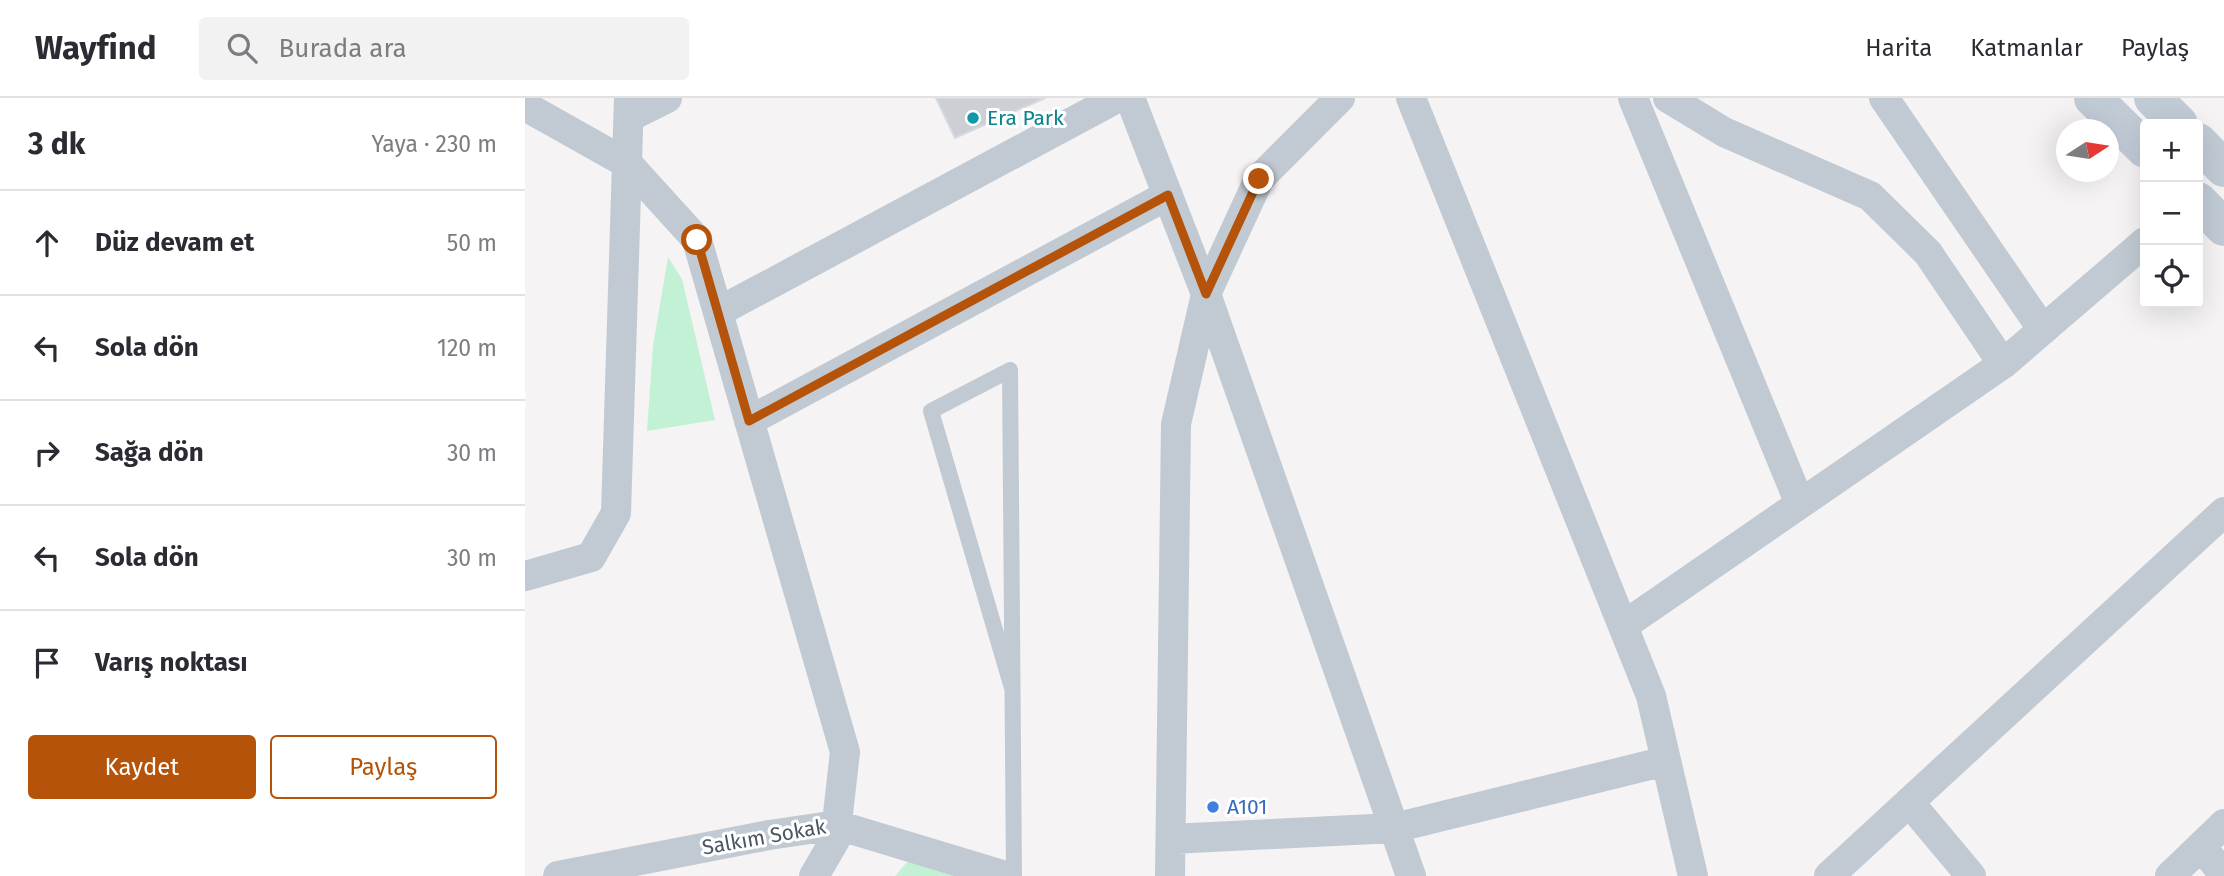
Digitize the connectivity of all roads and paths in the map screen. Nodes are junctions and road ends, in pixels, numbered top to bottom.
1 (667, 98) edge
2 (1117, 98) edge
3 (1130, 98) edge
4 (1340, 98) edge
5 (1411, 98) edge
6 (1633, 98) edge
7 (1668, 98) edge
8 (1884, 98) edge
9 (2094, 98) edge
10 (2153, 98) edge
11 (525, 106) edge
12 (629, 108) edge
13 (2174, 119) edge
14 (2140, 144) edge
15 (2203, 147) edge
16 (628, 164) junction
17 (2224, 169) edge
18 (1168, 195) junction
19 (2203, 206) edge
20 (2224, 227) edge
21 (2142, 245) edge
22 (1206, 294) junction
23 (718, 312) junction
24 (2043, 330) junction
25 (2003, 364) junction
26 (749, 421) junction
27 (1800, 504) junction
28 (2224, 512) edge
29 (525, 576) edge
30 (1623, 626) junction
31 (1012, 688) junction
32 (1666, 761) junction
33 (1909, 802) junction
34 (2224, 824) edge
35 (837, 825) junction
36 (1394, 828) junction
37 (1171, 839) junction
38 (2201, 846) junction
39 (2224, 875) edge
40 (558, 876) edge
41 (814, 876) edge
42 (1006, 876) edge
43 (1014, 876) edge
44 (1170, 876) edge
45 (1411, 876) edge
46 (1693, 876) edge
47 (1829, 876) edge
48 (1971, 876) edge
49 (2170, 876) edge

1 - 12 street
2 - 23 street
3 - 18 street
4 - 22 street
5 - 30 street
6 - 27 street
7 - 25 street
8 - 24 street
9 - 14 main road
10 - 13 main road
11 - 16 street
12 - 16 street
15 - 17 main road
16 - 23 street
16 - 29 street
18 - 22 street
18 - 26 street
19 - 20 main road
21 - 24 street
22 - 36 street
22 - 37 street
23 - 26 street
24 - 25 street
25 - 27 street
26 - 35 street
27 - 30 street
28 - 33 street
30 - 32 street
31 - 31 lane
31 - 43 lane
32 - 36 street
32 - 46 street
33 - 47 street
33 - 48 street
34 - 38 street
35 - 40 street, Salkım Sokak
35 - 41 street
35 - 42 street, Salkım Sokak
36 - 37 street
36 - 45 street
37 - 44 street
38 - 39 street
38 - 49 street

